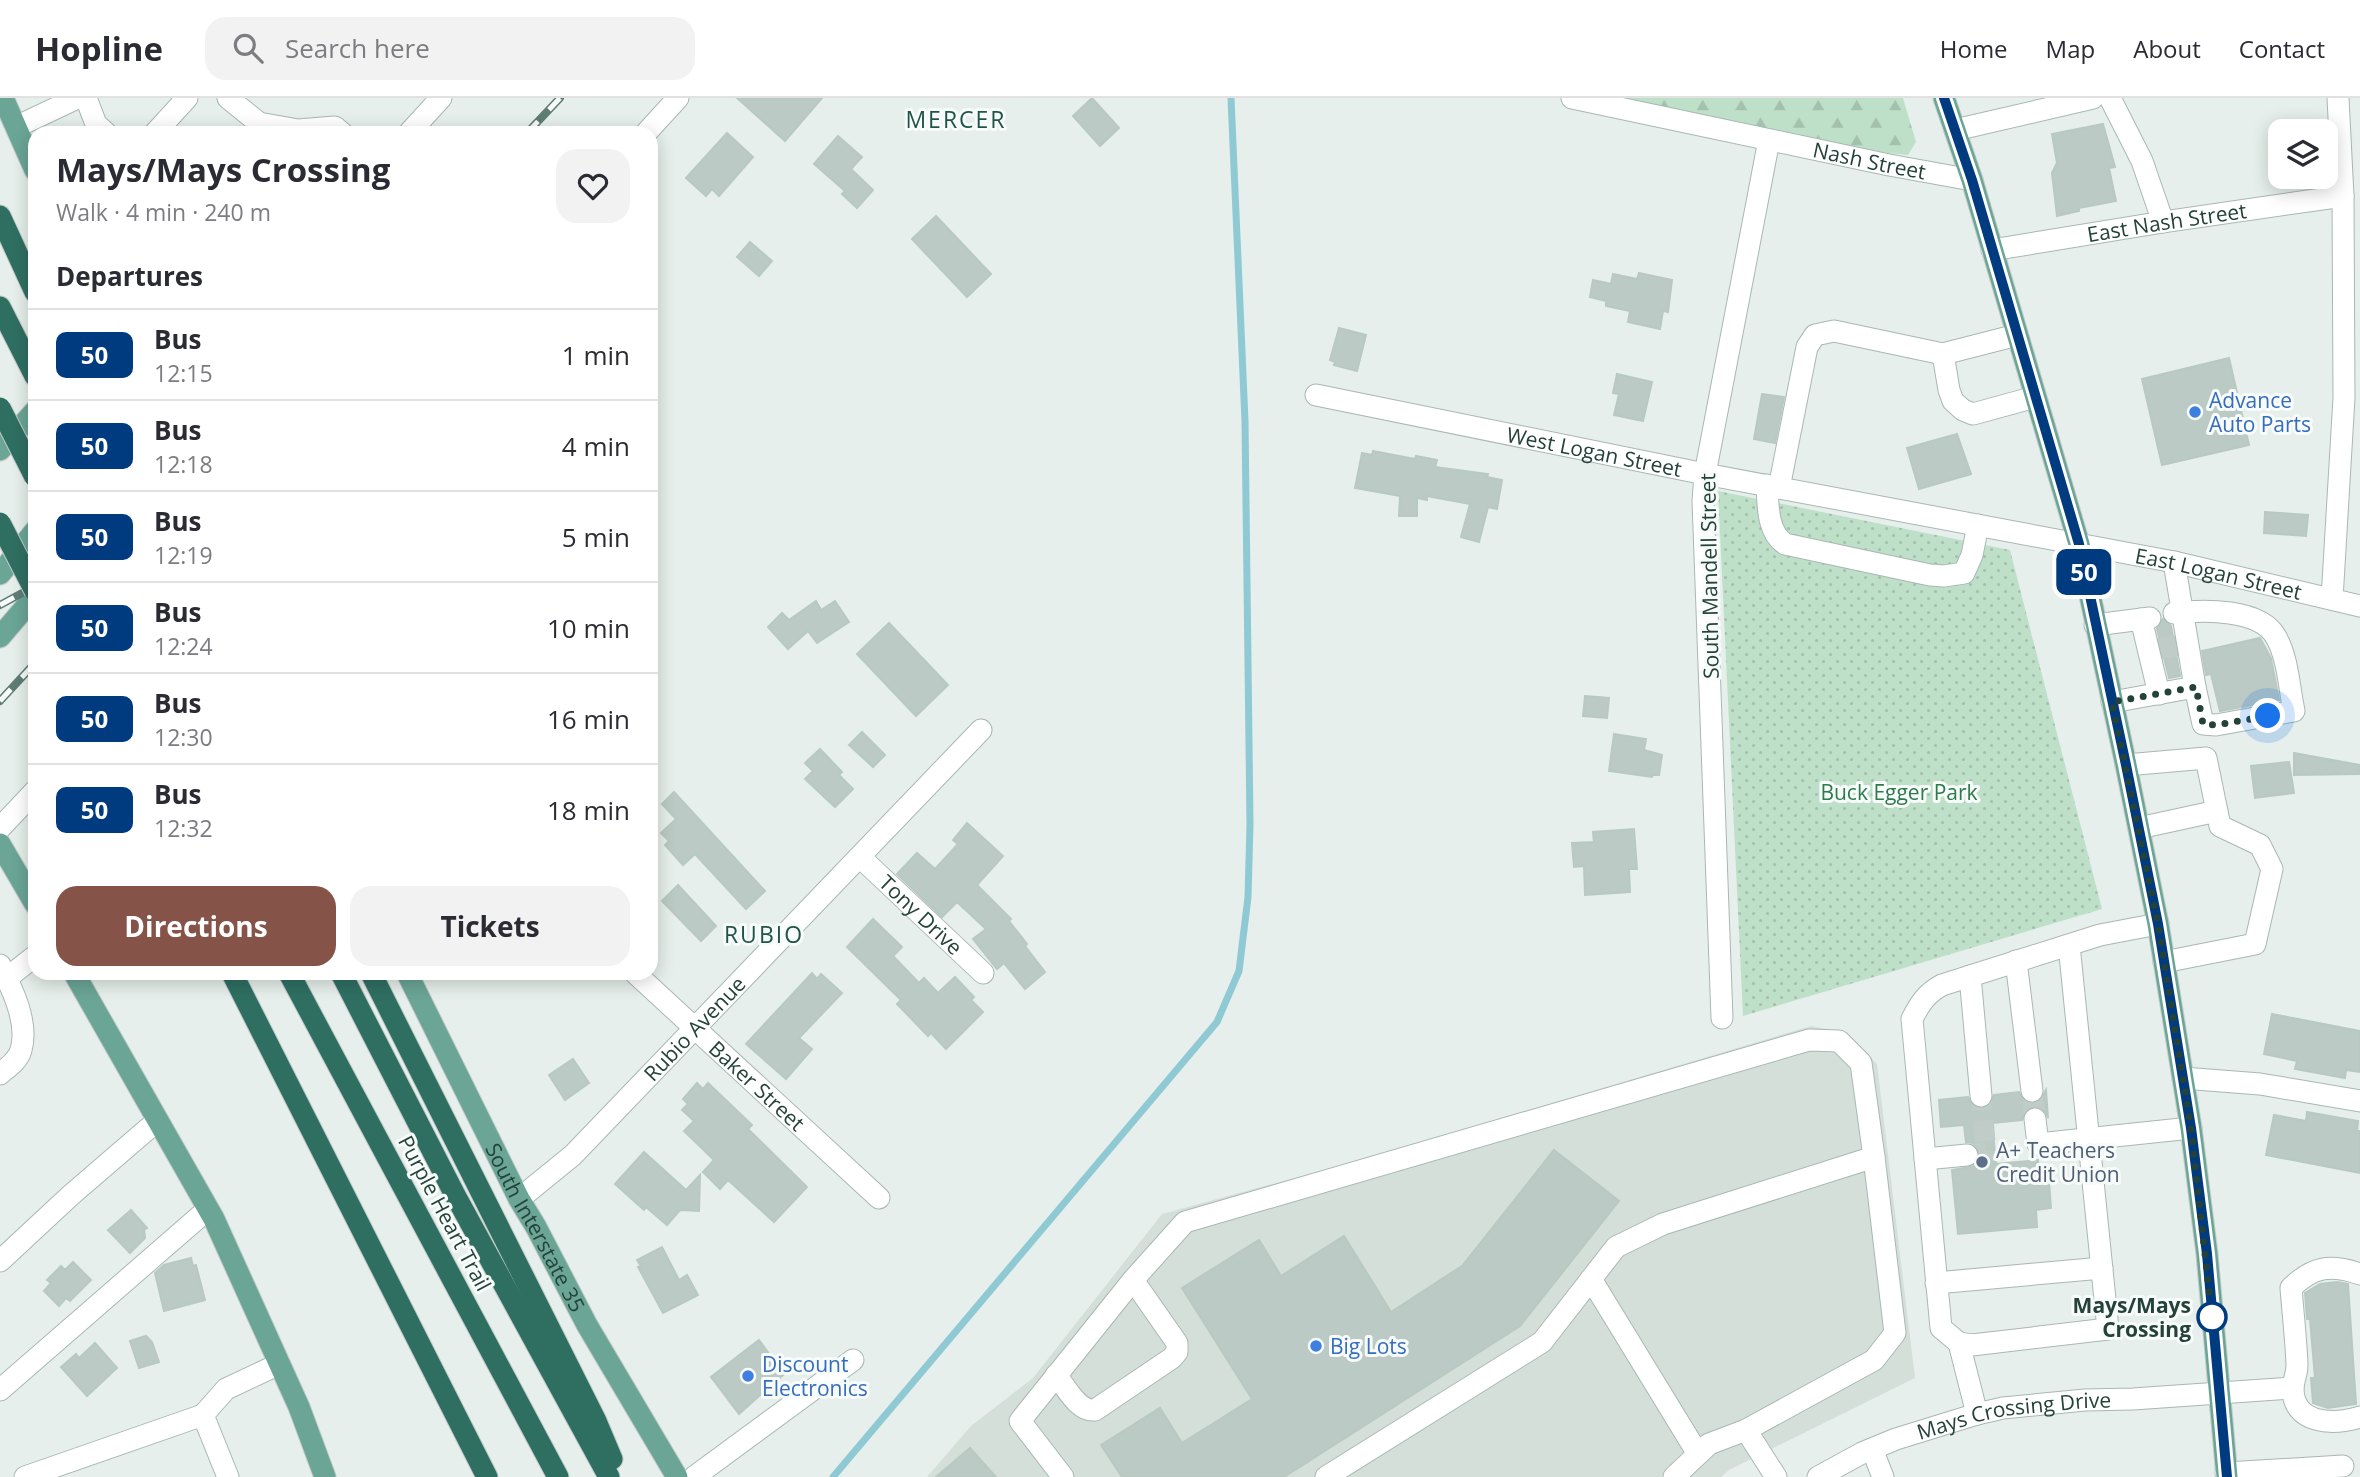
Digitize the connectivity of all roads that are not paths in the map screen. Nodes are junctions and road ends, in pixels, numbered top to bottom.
1 (3, 98) edge
2 (77, 98) edge
3 (86, 98) edge
4 (187, 98) edge
5 (228, 98) edge
6 (441, 98) edge
7 (678, 98) edge
8 (1572, 98) edge
9 (1944, 98) edge
10 (2093, 98) edge
11 (2110, 98) edge
12 (2338, 98) edge
13 (98, 126) edge
14 (161, 126) edge
15 (276, 126) edge
16 (415, 126) edge
17 (652, 126) edge
18 (16, 127) junction
19 (1955, 130) junction
20 (1769, 140) junction
21 (28, 154) edge
22 (1972, 180) junction
23 (2343, 195) junction
24 (0, 216) edge
25 (2163, 222) junction
26 (1992, 250) junction
27 (28, 277) edge
28 (0, 307) edge
29 (2017, 335) junction
30 (1944, 354) junction
31 (28, 362) edge
32 (1317, 395) dead end
33 (2035, 397) junction
34 (0, 408) edge
35 (28, 419) edge
36 (0, 450) edge
37 (28, 463) edge
38 (1705, 474) junction
39 (1773, 487) junction
40 (0, 523) edge
41 (1978, 525) junction
42 (28, 540) edge
43 (2079, 544) junction
44 (2174, 562) junction
45 (0, 574) edge
46 (28, 577) edge
47 (2255, 581) junction
48 (2332, 599) junction
49 (28, 604) edge
50 (2360, 606) edge
51 (2179, 613) junction
52 (2248, 617) junction
53 (2095, 625) junction
54 (0, 637) edge
55 (2196, 687) junction
56 (2159, 694) junction
57 (2112, 702) junction
58 (981, 730) dead end
59 (2126, 765) junction
60 (28, 798) edge
61 (2217, 811) junction
62 (0, 828) edge
63 (2139, 828) junction
64 (0, 844) edge
65 (860, 857) junction
66 (28, 892) edge
67 (2158, 924) junction
68 (2069, 945) junction
69 (28, 960) edge
70 (2016, 961) junction
71 (2164, 962) junction
72 (4, 972) edge
73 (983, 973) dead end
74 (1970, 976) junction
75 (78, 980) edge
76 (236, 980) edge
77 (293, 980) edge
78 (345, 980) edge
79 (375, 980) edge
80 (410, 980) edge
81 (643, 980) edge
82 (1722, 1018) dead end
83 (695, 1028) junction
84 (0, 1074) edge
85 (2183, 1078) junction
86 (2032, 1091) tunnel mouth
87 (1981, 1096) tunnel mouth
88 (2360, 1101) edge
89 (2035, 1119) tunnel mouth
90 (157, 1121) junction
91 (2191, 1128) junction
92 (2090, 1140) junction
93 (1967, 1155) tunnel mouth
94 (1874, 1157) junction
95 (1925, 1159) junction
96 (879, 1198) dead end
97 (519, 1199) junction
98 (207, 1210) junction
99 (0, 1261) edge
100 (2102, 1268) junction
101 (2360, 1274) edge
102 (1591, 1279) junction
103 (1132, 1280) junction
104 (1936, 1283) junction
105 (1959, 1343) junction
106 (853, 1360) dead end
107 (279, 1364) junction
108 (1056, 1375) junction
109 (2293, 1388) junction
110 (0, 1390) edge
111 (2219, 1394) junction
112 (1977, 1413) junction
113 (203, 1415) junction
114 (2360, 1417) edge
115 (1746, 1430) junction
116 (1872, 1448) junction
117 (1699, 1454) junction
118 (2343, 1465) dead end
119 (2227, 1475) edge
120 (25, 1477) edge
121 (228, 1477) edge
122 (325, 1477) edge
123 (487, 1477) edge
124 (558, 1477) edge
125 (609, 1477) edge
126 (620, 1477) edge
127 (677, 1477) edge
128 (694, 1477) edge
129 (1063, 1477) edge
130 (1326, 1477) edge
131 (1674, 1477) edge
132 (1776, 1477) edge
133 (1818, 1477) edge
134 (1883, 1477) edge

1 - 18 main road
2 - 18 street
3 - 13 street
4 - 14 street
5 - 15 street
6 - 16 street
7 - 17 street
8 - 20 street, Nash Street
9 - 19 main road
10 - 19 street
11 - 25 street
12 - 23 street
18 - 21 main road
19 - 22 main road
20 - 22 street, Nash Street
20 - 38 street, South Mandell Street
22 - 26 main road
23 - 25 street, East Nash Street
23 - 48 street
24 - 27 highway
25 - 26 street, East Nash Street
26 - 29 main road
28 - 31 highway
29 - 30 street
29 - 33 main road
30 - 33 street
30 - 39 street
32 - 38 street, West Logan Street
33 - 43 main road
34 - 37 highway, bridge
35 - 36 main road
38 - 39 street, West Logan Street
38 - 82 street, South Mandell Street
39 - 41 street, West Logan Street
39 - 41 street
40 - 46 highway, bridge
41 - 43 street, West Logan Street
42 - 45 main road
43 - 44 street, East Logan Street
43 - 53 main road
44 - 47 street, East Logan Street
44 - 51 street
47 - 48 street, East Logan Street
47 - 52 street
48 - 50 street, East Logan Street
49 - 54 main road
51 - 52 street
51 - 55 street
52 - 55 street
53 - 56 street
53 - 57 main road
55 - 56 street
56 - 57 street
57 - 59 main road
58 - 65 street, Rubio Avenue
59 - 61 street
59 - 63 main road
60 - 62 street
61 - 63 street
61 - 71 street
63 - 67 main road
64 - 66 main road
65 - 73 street, Tony Drive
65 - 83 street, Rubio Avenue
67 - 68 street
67 - 71 main road
68 - 70 street
68 - 92 street
69 - 72 street
70 - 74 street
70 - 86 street
71 - 85 main road
72 - 84 street
74 - 87 street
74 - 95 street
75 - 90 main road
76 - 123 highway
77 - 124 highway, Purple Heart Trail
78 - 125 highway
79 - 126 highway
80 - 97 main road, South Interstate 35
81 - 83 street, Baker Street
83 - 96 street, Baker Street
83 - 97 street, Rubio Avenue
85 - 88 street
85 - 91 main road
89 - 92 street
90 - 98 main road
90 - 99 street
91 - 92 street
91 - 111 main road
92 - 100 street
93 - 95 street
94 - 102 street
94 - 103 street
94 - 115 street
95 - 104 street
97 - 127 main road, South Interstate 35
98 - 107 main road
98 - 110 street
100 - 104 street
100 - 105 street
101 - 109 street
102 - 117 street
102 - 130 street
103 - 108 street
103 - 108 street
104 - 105 street
105 - 112 street
106 - 128 street
107 - 113 street
107 - 122 main road
108 - 129 street
109 - 111 street, Mays Crossing Drive
109 - 114 street
111 - 112 street, Mays Crossing Drive
111 - 119 main road
112 - 116 street, Mays Crossing Drive
113 - 120 street
113 - 121 street
115 - 117 street
115 - 132 street
116 - 133 street, Mays Crossing Drive
116 - 134 street
117 - 131 street
118 - 119 street

